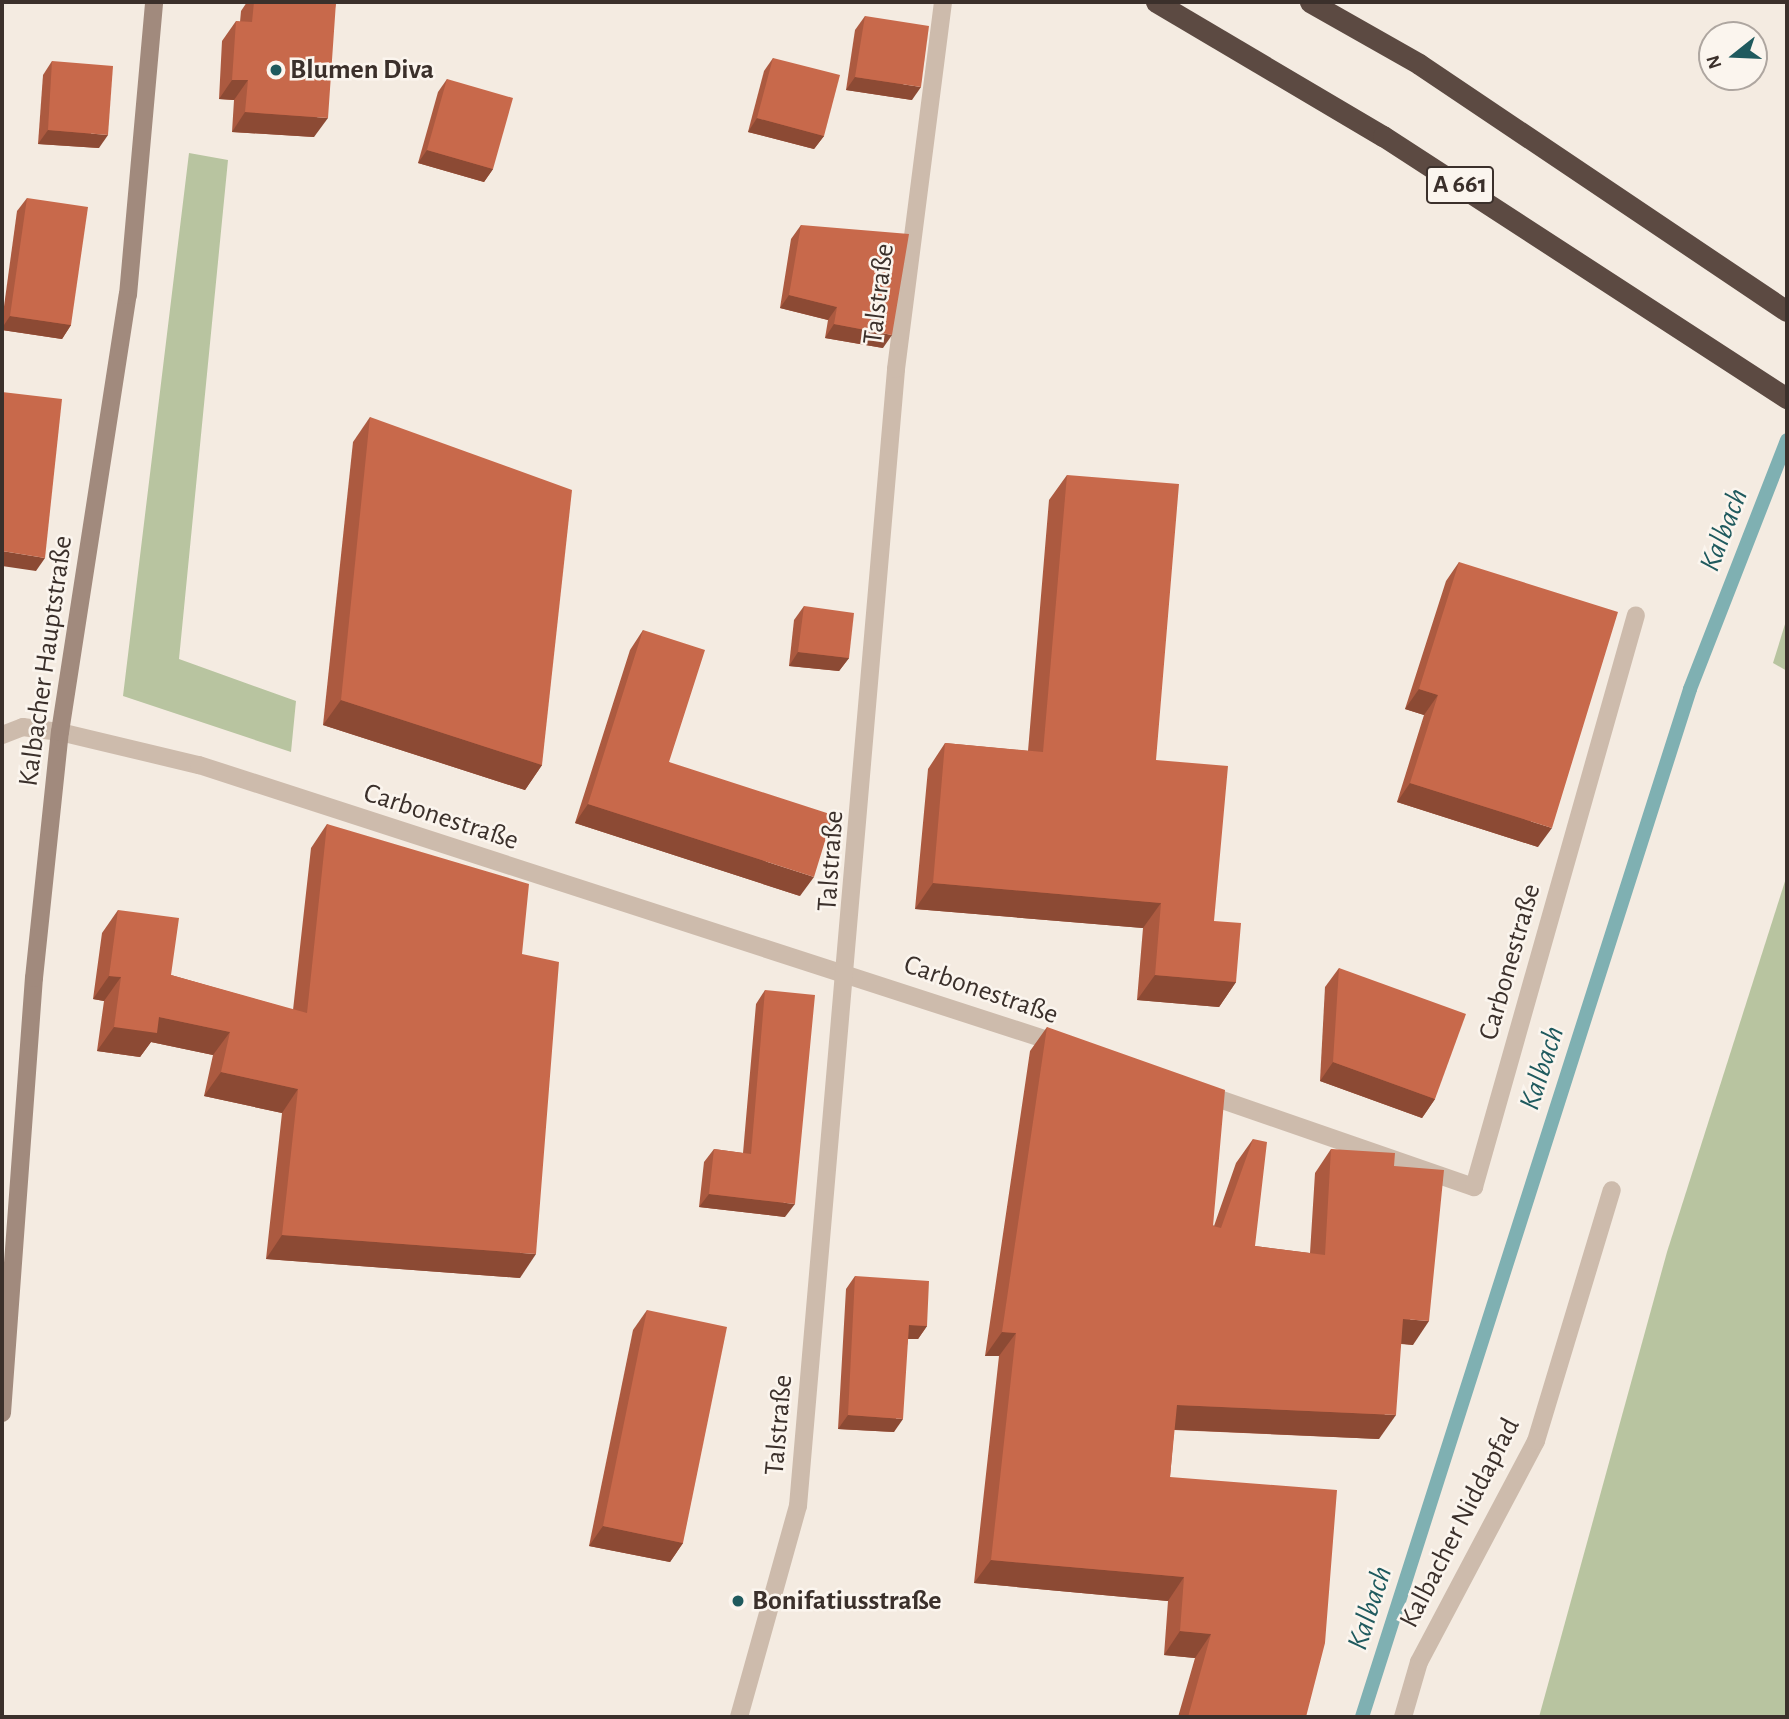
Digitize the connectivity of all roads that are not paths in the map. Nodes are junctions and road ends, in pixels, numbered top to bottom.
1 (154, 2) edge
2 (943, 2) edge
3 (1156, 2) edge
4 (1310, 2) edge
5 (1787, 311) edge
6 (1787, 398) edge
7 (1636, 615) dead end
8 (60, 732) junction
9 (2, 734) edge
10 (848, 973) junction
11 (1087, 1054) edge
12 (1177, 1085) edge
13 (1612, 1190) dead end
14 (2, 1413) edge
15 (739, 1717) edge
16 (1403, 1717) edge

1 - 8 street, Kalbacher Hauptstraße
2 - 10 street, Talstraße
3 - 6 highway, A 661
4 - 5 highway, A 661
7 - 12 street, Carbonestraße
8 - 9 street, Carbonestraße
8 - 10 street, Carbonestraße
8 - 14 street, Kalbacher Hauptstraße
10 - 11 street, Carbonestraße
10 - 15 street, Talstraße
13 - 16 street, Kalbacher Niddapfad

